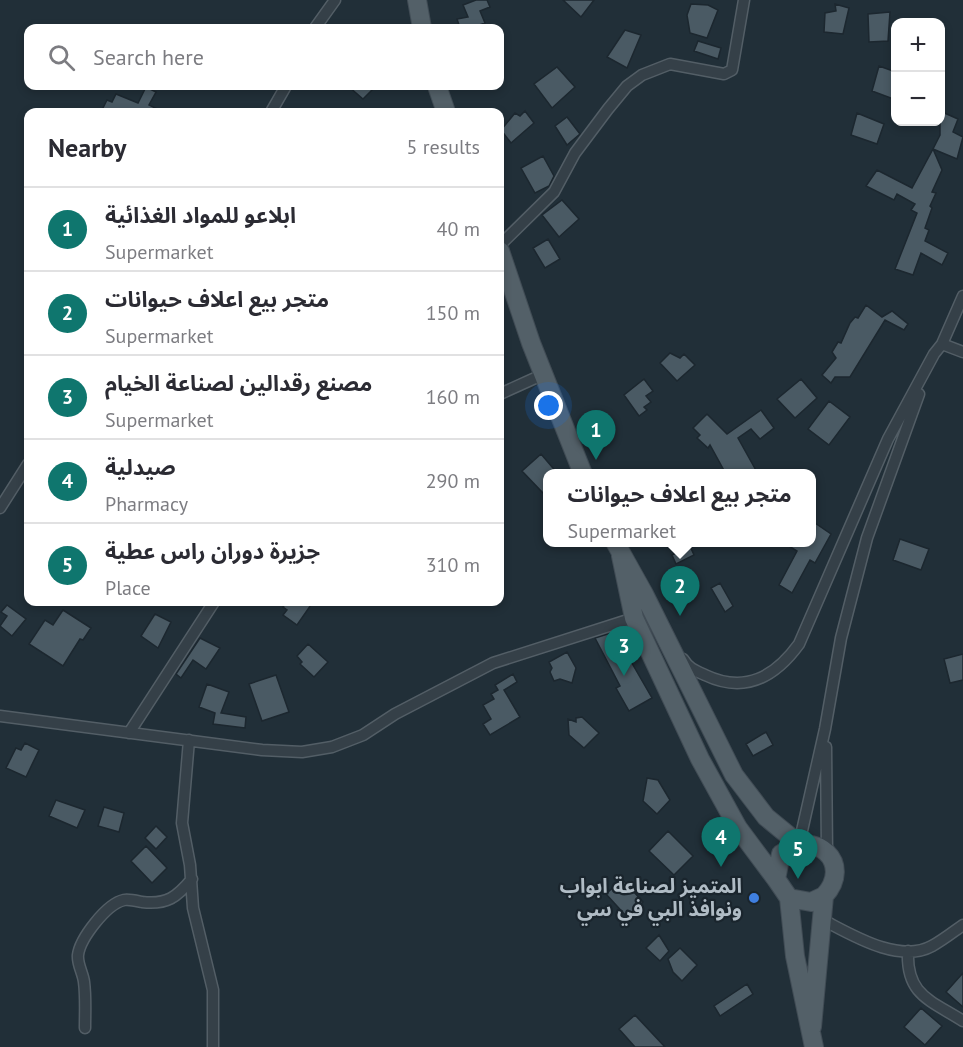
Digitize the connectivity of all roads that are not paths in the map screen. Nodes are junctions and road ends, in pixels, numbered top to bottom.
1 (335, 0) edge
2 (417, 0) edge
3 (744, 0) edge
4 (318, 24) edge
5 (421, 24) edge
6 (284, 90) edge
7 (438, 90) edge
8 (273, 108) edge
9 (445, 108) edge
10 (504, 241) edge
11 (504, 262) edge
12 (963, 296) edge
13 (942, 344) junction
14 (963, 352) edge
15 (934, 354) junction
16 (544, 374) junction
17 (504, 392) edge
18 (581, 469) edge
19 (24, 470) edge
20 (0, 508) edge
21 (618, 549) edge
22 (648, 602) junction
23 (211, 606) edge
24 (634, 618) junction
25 (0, 716) edge
26 (825, 729) junction
27 (129, 733) junction
28 (189, 740) junction
29 (799, 844) junction
30 (827, 853) junction
31 (192, 879) junction
32 (776, 879) junction
33 (824, 896) junction
34 (789, 898) junction
35 (823, 920) junction
36 (963, 925) edge
37 (908, 951) junction
38 (963, 1021) edge
39 (85, 1028) dead end
40 (812, 1028) junction
41 (213, 1047) edge
42 (814, 1047) edge

1 - 4 street
2 - 5 main road
3 - 10 street
6 - 8 street
7 - 9 main road
11 - 16 main road
12 - 13 street
13 - 14 street
13 - 15 street
15 - 22 street
15 - 26 street
16 - 17 street
16 - 18 main road
19 - 20 street
21 - 22 main road
21 - 24 main road
22 - 24 street
22 - 29 main road
23 - 27 street
24 - 28 street
24 - 32 main road
25 - 27 street
26 - 29 street
26 - 30 street
27 - 28 street
28 - 31 street
29 - 30 main road
29 - 32 main road
30 - 33 main road
31 - 39 street
31 - 41 street
32 - 34 main road
33 - 34 main road
33 - 35 main road
34 - 40 main road
35 - 37 street
35 - 40 main road
36 - 37 street
37 - 38 street
40 - 42 main road

